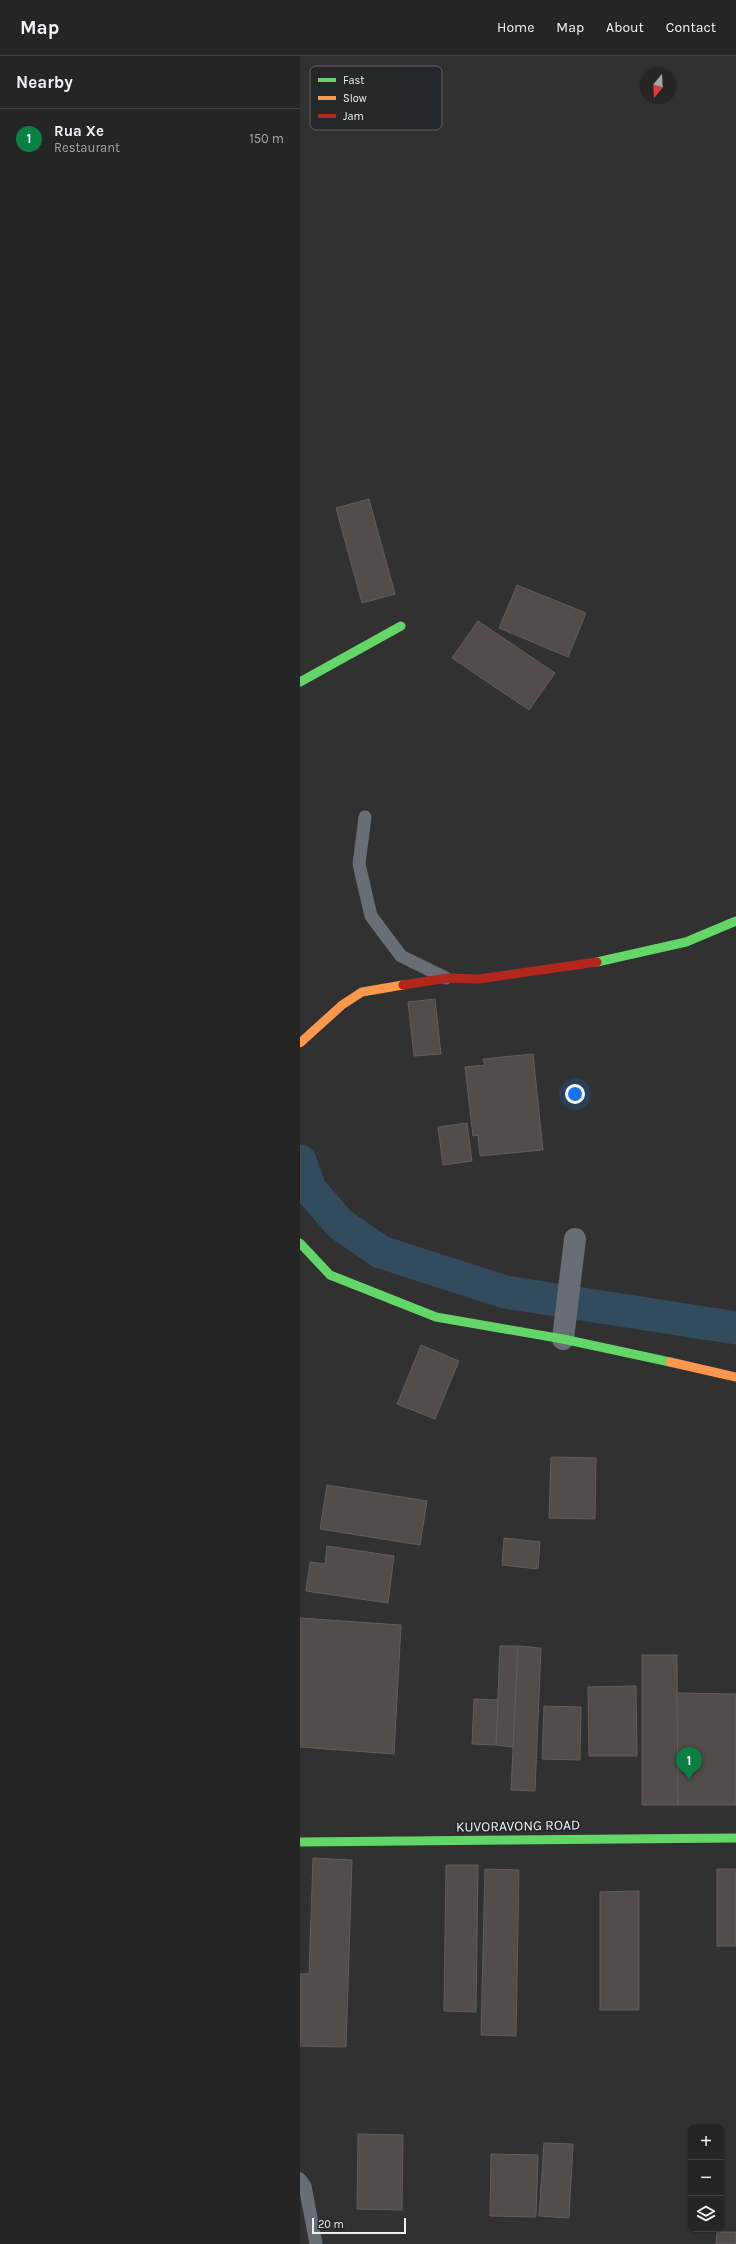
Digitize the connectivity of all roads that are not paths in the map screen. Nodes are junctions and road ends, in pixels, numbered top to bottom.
1 (401, 626) dead end
2 (300, 682) edge
3 (365, 817) dead end
4 (736, 921) edge
5 (448, 978) junction
6 (300, 1043) edge
7 (575, 1239) dead end
8 (300, 1243) edge
9 (563, 1340) junction
10 (736, 1377) edge
11 (736, 1838) edge
12 (300, 1842) edge
13 (300, 2178) edge
14 (316, 2244) edge

1 - 2 street
3 - 5 lane
4 - 5 street
5 - 6 street
7 - 9 street
8 - 9 street
9 - 10 street
11 - 12 street, KUVORAVONG ROAD
13 - 14 lane

